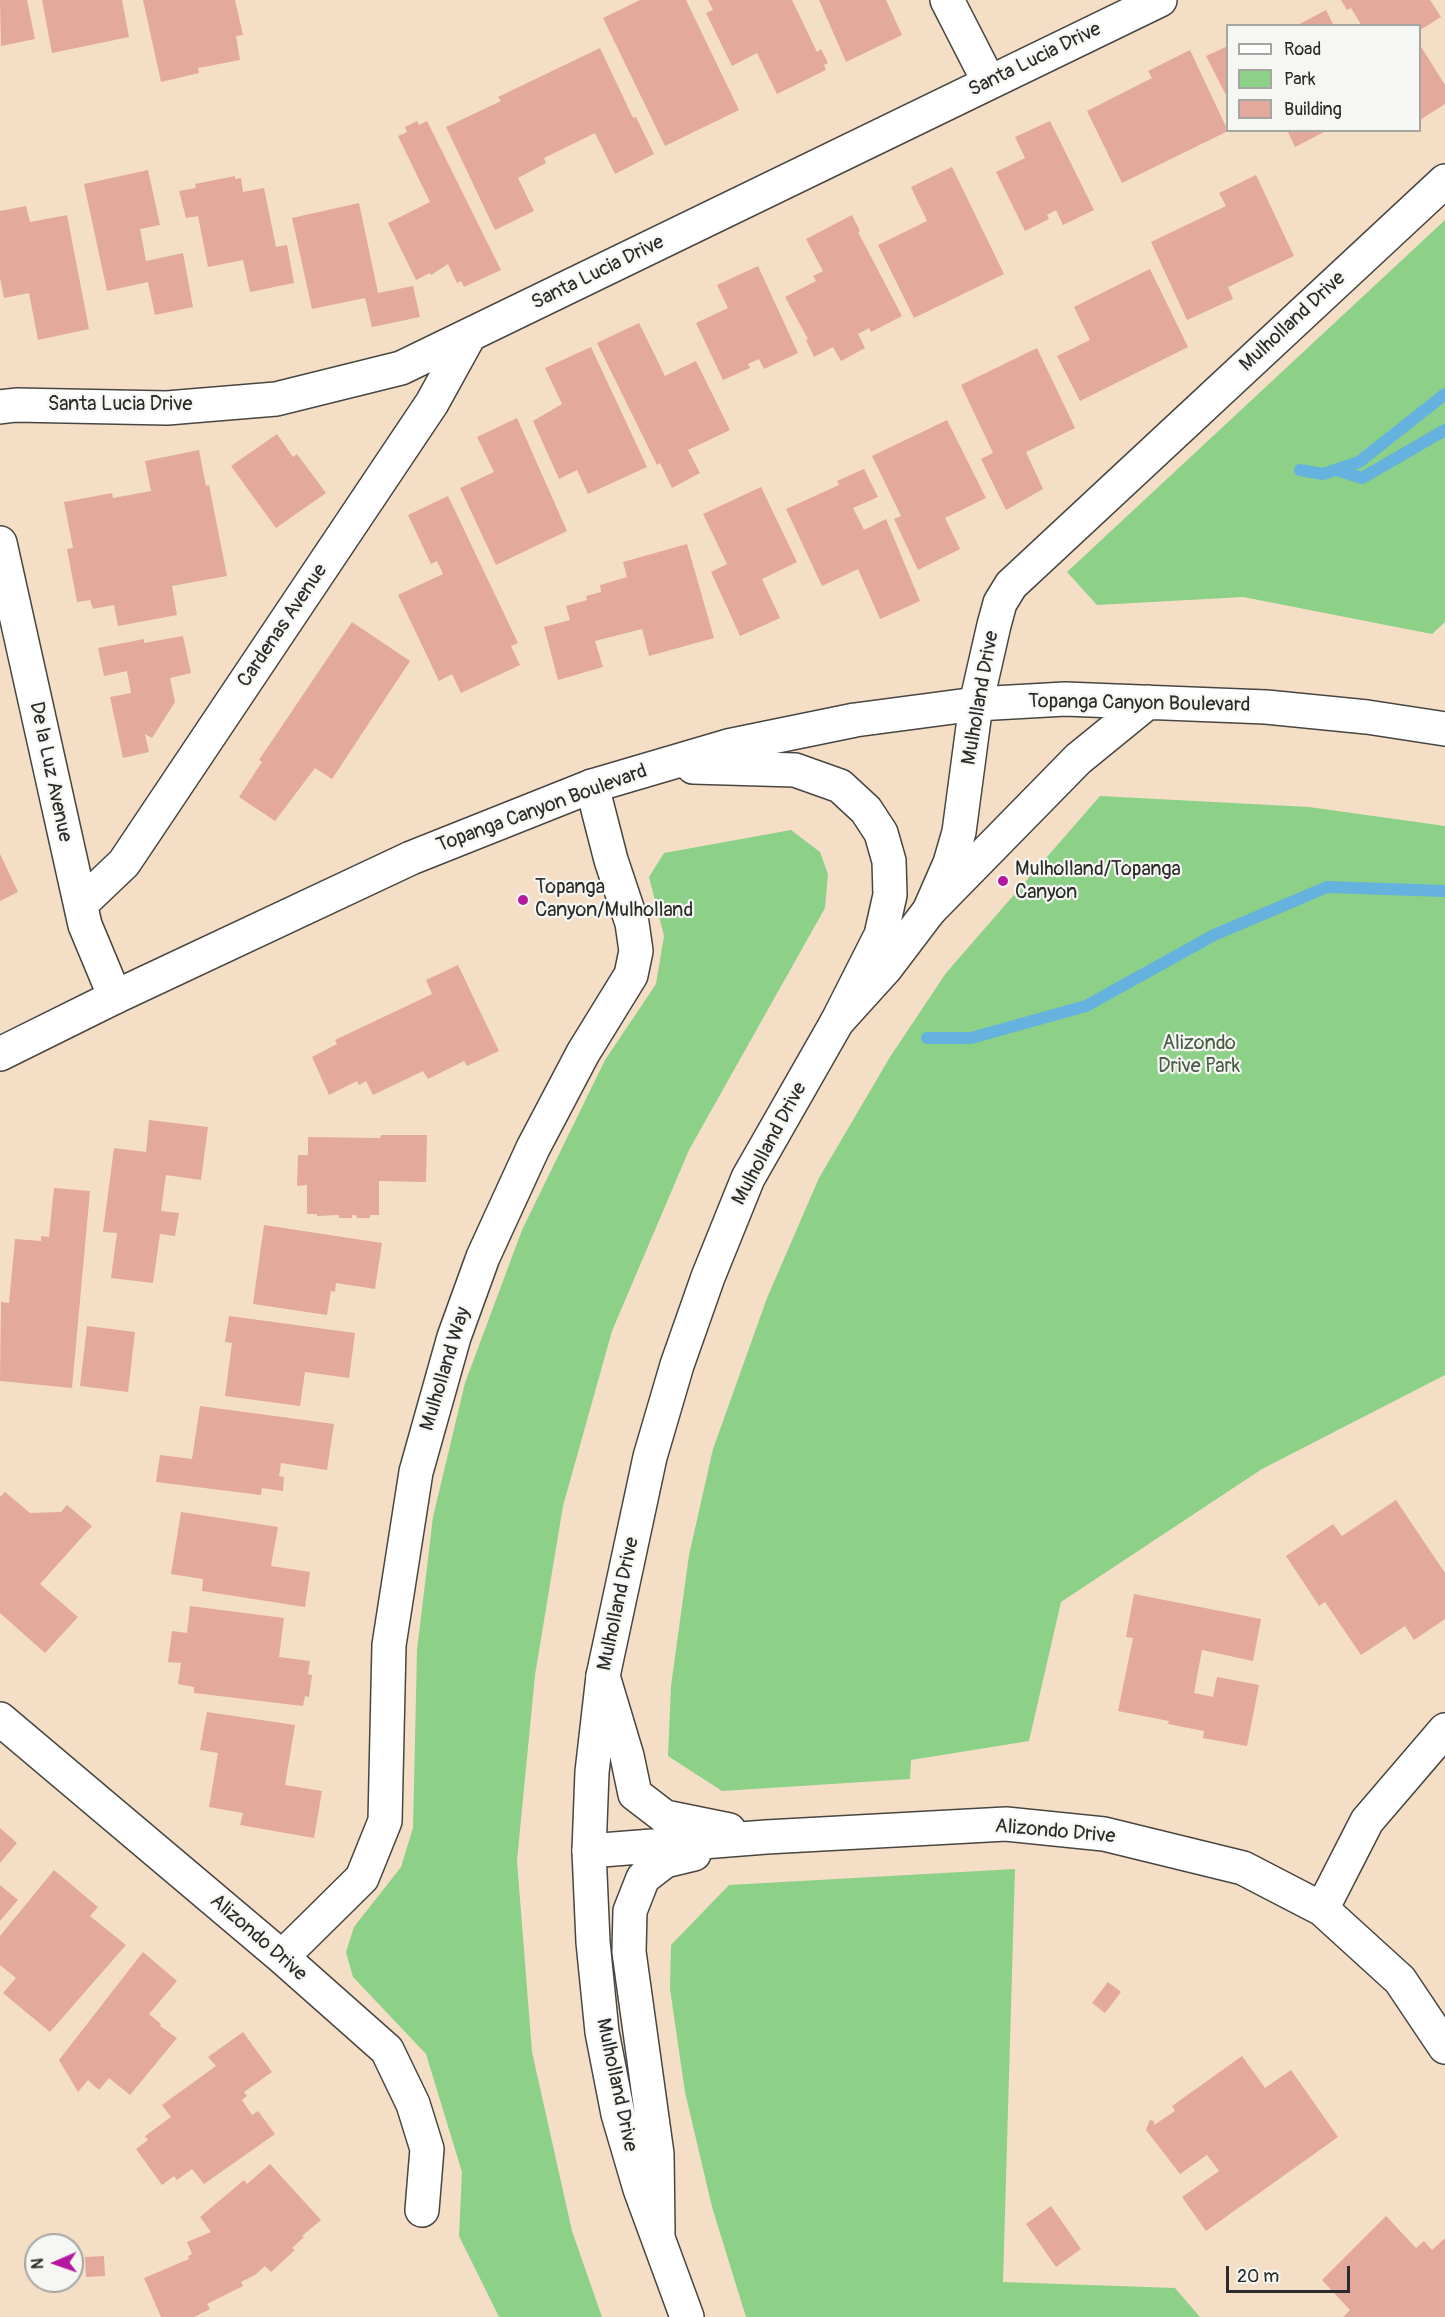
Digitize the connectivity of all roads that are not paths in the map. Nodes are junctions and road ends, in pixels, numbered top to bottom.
1 (947, 0) edge
2 (1160, 0) edge
3 (989, 82) junction
4 (1445, 181) edge
5 (470, 336) junction
6 (0, 407) edge
7 (0, 543) edge
8 (1148, 702) junction
9 (976, 704) junction
10 (1445, 729) edge
11 (655, 767) junction
12 (592, 786) junction
13 (81, 904) junction
14 (929, 911) junction
15 (115, 997) junction
16 (837, 1022) junction
17 (0, 1054) edge
18 (603, 1676) junction
19 (0, 1719) edge
20 (1445, 1730) edge
21 (766, 1837) junction
22 (589, 1851) junction
23 (1322, 1909) junction
24 (282, 1957) junction
25 (1445, 2047) edge
26 (422, 2210) dead end
27 (658, 2241) junction
28 (687, 2317) edge

1 - 3 street
2 - 3 street, Santa Lucia Drive
3 - 5 street, Santa Lucia Drive
4 - 9 street, Mulholland Drive
5 - 6 street, Santa Lucia Drive
5 - 13 street, Cardenas Avenue
7 - 13 street, De la Luz Avenue
8 - 9 street, Topanga Canyon Boulevard
8 - 10 street, Topanga Canyon Boulevard
8 - 14 street
9 - 11 street, Topanga Canyon Boulevard
9 - 14 street, Mulholland Drive
11 - 12 street, Topanga Canyon Boulevard
11 - 16 street
12 - 15 street, Topanga Canyon Boulevard
12 - 24 street, Mulholland Way
13 - 15 street, De la Luz Avenue
14 - 16 street, Mulholland Drive
15 - 17 street, Topanga Canyon Boulevard
16 - 18 street, Mulholland Drive
18 - 21 street
18 - 22 street, Mulholland Drive
19 - 24 street, Alizondo Drive
20 - 23 street
21 - 22 street, Alizondo Drive
21 - 23 street, Alizondo Drive
21 - 27 street
22 - 27 street, Mulholland Drive
23 - 25 street, Alizondo Drive
24 - 26 street, Alizondo Drive
27 - 28 street, Mulholland Drive

